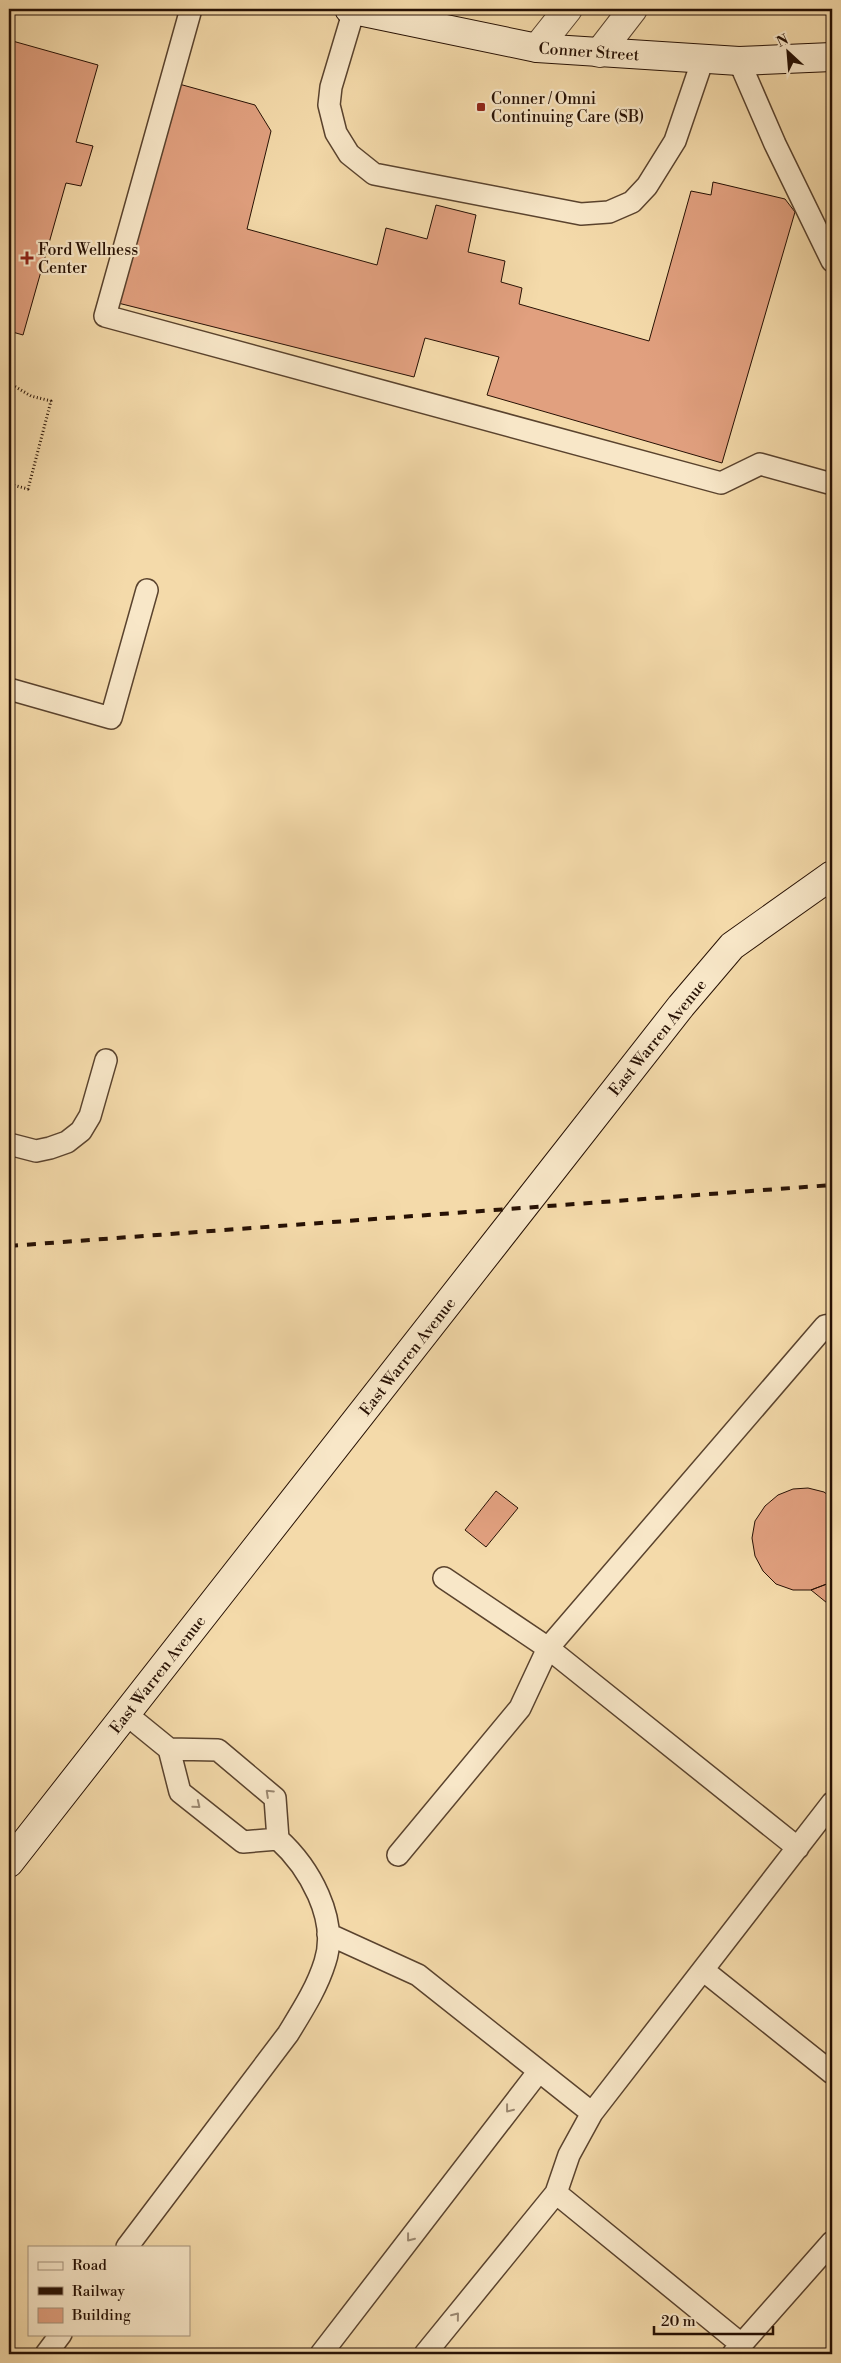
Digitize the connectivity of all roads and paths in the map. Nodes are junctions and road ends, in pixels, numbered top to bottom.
1 (191, 9) edge
2 (352, 9) edge
3 (568, 9) edge
4 (633, 9) edge
5 (538, 48) junction
6 (599, 53) junction
7 (832, 57) edge
8 (703, 59) junction
9 (738, 60) junction
10 (832, 260) edge
11 (9, 384) edge
12 (9, 484) edge
13 (832, 484) edge
14 (147, 590) dead end
15 (9, 689) edge
16 (832, 876) edge
17 (106, 1060) dead end
18 (9, 1144) edge
19 (832, 1326) edge
20 (444, 1578) dead end
21 (548, 1648) junction
22 (126, 1714) junction
23 (169, 1749) junction
24 (832, 1804) edge
25 (278, 1839) junction
26 (798, 1848) junction
27 (398, 1856) dead end
28 (9, 1863) edge
29 (328, 1934) junction
30 (703, 1970) junction
31 (539, 2071) junction
32 (832, 2073) edge
33 (592, 2113) junction
34 (556, 2193) junction
35 (832, 2242) edge
36 (128, 2246) edge
37 (60, 2336) edge
38 (737, 2349) edge
39 (46, 2354) edge
40 (321, 2354) edge
41 (425, 2354) edge

1 - 13 lane
2 - 5 main road, Conner Street
2 - 8 lane
3 - 5 main road
4 - 6 main road
5 - 6 main road, Conner Street
6 - 8 main road, Conner Street
7 - 9 main road, Conner Street
8 - 9 main road, Conner Street
9 - 10 lane
11 - 12 path
14 - 15 lane
16 - 22 main road, East Warren Avenue
17 - 18 lane
19 - 21 lane
20 - 21 lane
21 - 26 lane
21 - 27 lane
22 - 23 lane
22 - 28 main road, East Warren Avenue
23 -> 25 lane
25 -> 23 lane
24 - 26 lane
25 - 29 lane
26 - 30 lane
29 - 31 lane
29 - 36 lane
30 - 32 lane
30 - 33 lane
31 - 33 lane
31 -> 40 lane
33 - 34 lane
34 - 38 lane
41 -> 34 lane
35 - 38 lane
37 - 39 lane

